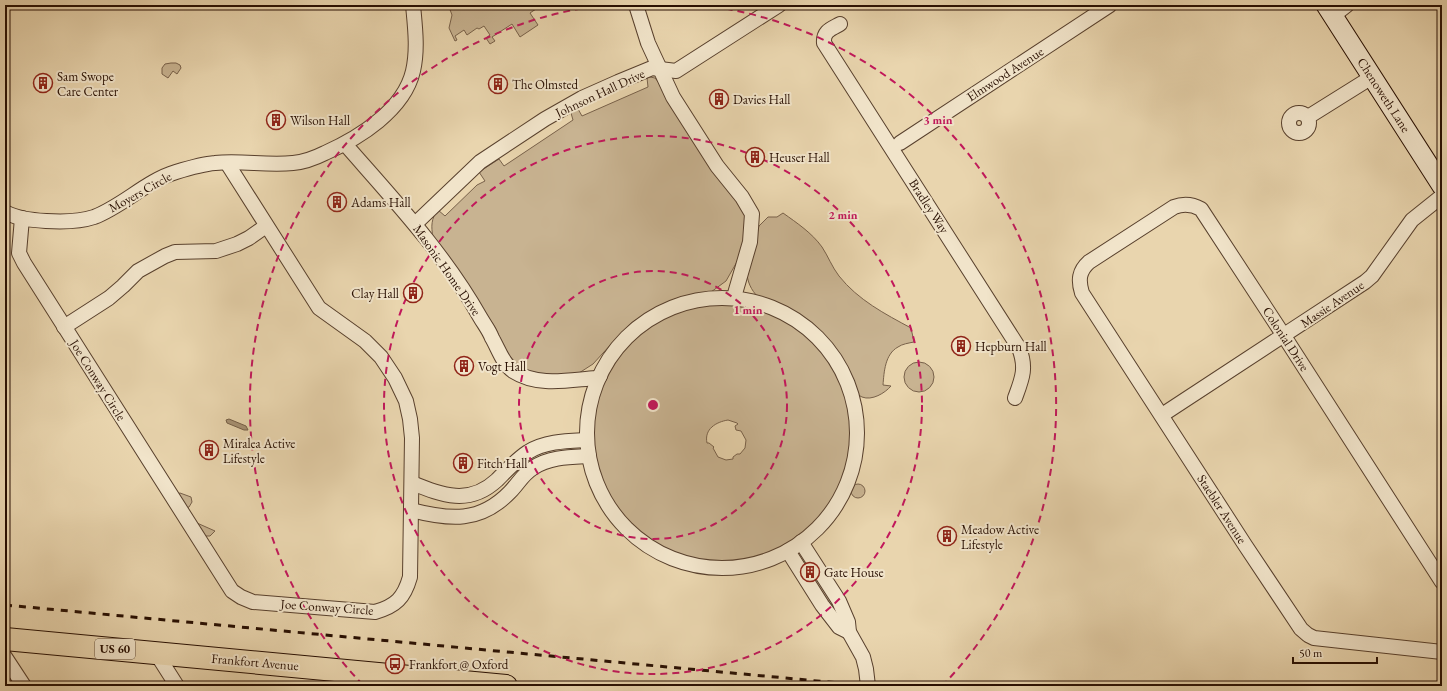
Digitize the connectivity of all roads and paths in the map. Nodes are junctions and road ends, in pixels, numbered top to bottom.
1 (413, 5) edge
2 (636, 5) edge
3 (779, 5) edge
4 (1110, 5) edge
5 (1335, 9) edge
6 (840, 24) dead end
7 (661, 70) junction
8 (1372, 77) junction
9 (1308, 117) dead end
10 (900, 143) dead end
11 (346, 144) junction
12 (227, 162) junction
13 (1442, 186) edge
14 (1442, 196) edge
15 (5, 212) edge
16 (22, 218) junction
17 (415, 224) junction
18 (266, 226) junction
19 (1086, 265) joint
20 (734, 297) junction
21 (64, 327) junction
22 (1284, 336) junction
23 (600, 376) junction
24 (1015, 398) dead end
25 (1162, 415) junction
26 (587, 440) junction
27 (588, 456) junction
28 (412, 482) junction
29 (411, 510) junction
30 (803, 546) junction
31 (788, 551) junction
32 (1442, 582) edge
33 (849, 632) junction
34 (5, 639) edge
35 (1442, 652) edge
36 (156, 653) junction
37 (5, 657) edge
38 (369, 679) edge
39 (24, 686) edge
40 (177, 686) edge
41 (506, 686) edge
42 (868, 686) edge

1 - 11 street
2 - 7 street
3 - 7 street, Johnson Hall Drive
4 - 10 street, Elmwood Avenue
5 - 8 main road, Chenoweth Lane
6 - 24 street, Bradley Way
7 - 17 street, Johnson Hall Drive
7 - 20 street
8 - 9 street
8 - 13 main road, Chenoweth Lane
11 - 12 street, Moyers Circle
11 - 17 street, Masonic Home Drive
12 - 16 street, Moyers Circle
12 - 18 street, Joe Conway Circle
14 - 22 street, Massie Avenue
15 - 16 street, Moyers Circle
16 - 21 street, Joe Conway Circle
17 - 23 street, Masonic Home Drive
18 - 21 street
18 - 28 street, Joe Conway Circle
19 - 22 street, Colonial Drive
19 - 25 street, Staebler Avenue
20 - 23 street
20 - 30 street
21 - 29 street, Joe Conway Circle
22 - 25 street, Massie Avenue
22 - 32 street, Colonial Drive
23 - 26 street
25 - 35 street, Staebler Avenue
26 - 27 street
26 - 28 street
27 - 29 street
27 - 31 street
28 - 29 street, Joe Conway Circle
30 - 31 street
30 - 33 street
31 - 33 street
33 - 42 street
34 - 36 main road, Frankfort Avenue / US 60
36 - 38 main road, Frankfort Avenue / US 60
36 - 40 street
37 - 39 street
38 - 41 main road, Frankfort Avenue / US 60

